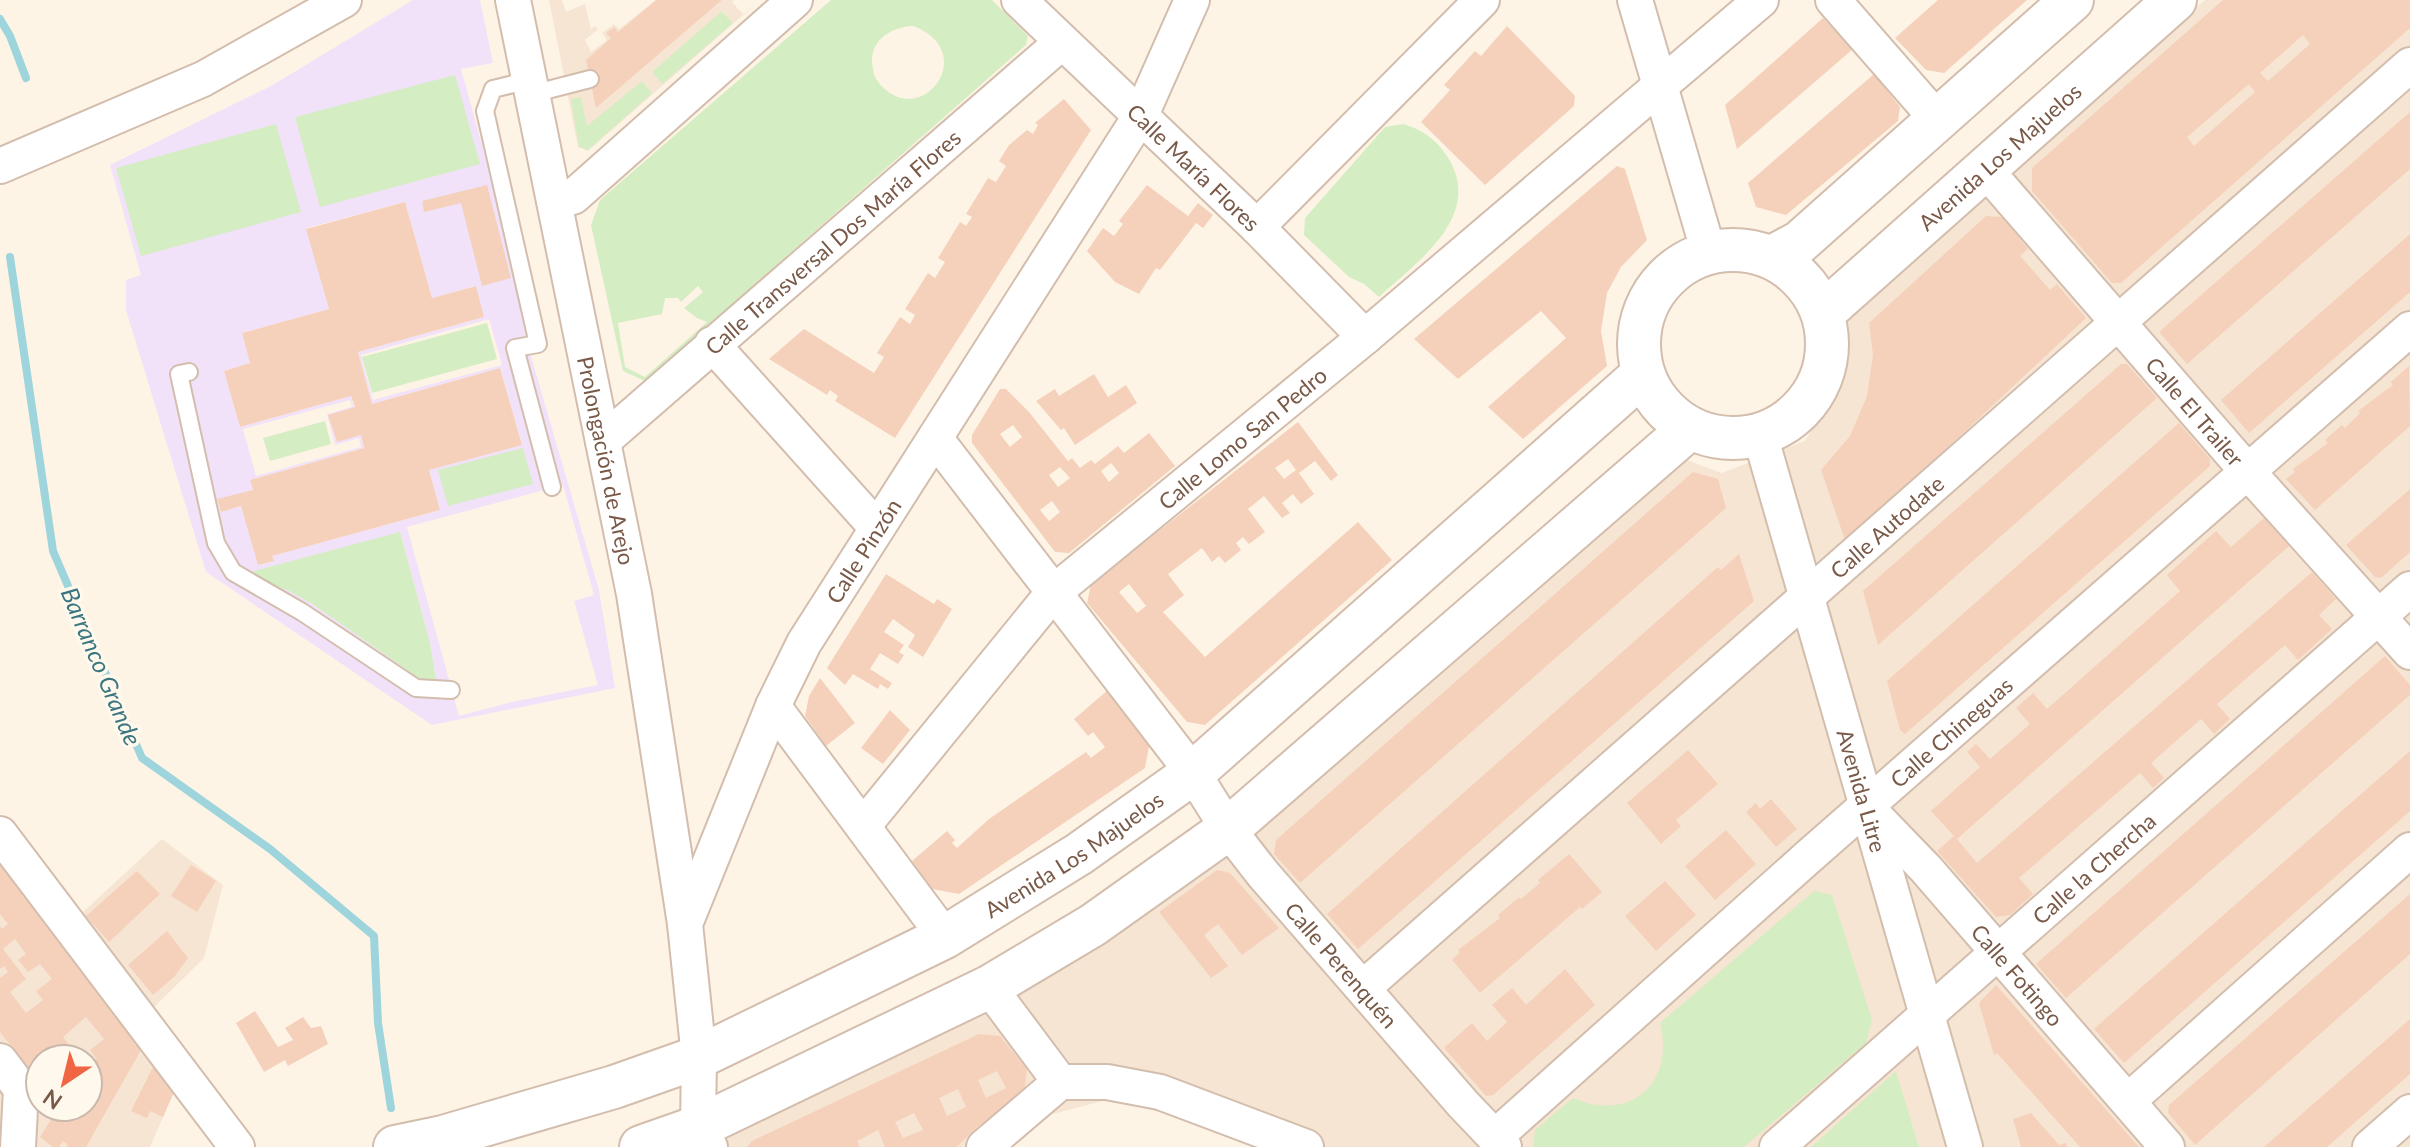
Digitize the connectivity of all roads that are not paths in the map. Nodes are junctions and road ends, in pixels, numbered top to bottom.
1 (344, 0) edge
2 (513, 0) edge
3 (795, 0) edge
4 (1019, 0) edge
5 (1482, 0) edge
6 (1635, 0) edge
7 (1761, 0) edge
8 (1833, 0) edge
9 (2072, 0) edge
10 (2175, 0) edge
11 (1193, 2) edge
12 (1062, 42) junction
13 (2410, 65) edge
14 (590, 79) dead end
15 (531, 87) junction
16 (1660, 87) junction
17 (1141, 115) junction
18 (1937, 119) junction
19 (0, 166) edge
20 (1984, 168) junction
21 (554, 200) junction
22 (1257, 227) junction
23 (1708, 250) junction
24 (1772, 257) junction
25 (1823, 313) junction
26 (2120, 322) junction
27 (2410, 329) edge
28 (1365, 337) junction
29 (712, 344) junction
30 (189, 372) dead end
31 (1643, 374) junction
32 (1690, 428) junction
33 (1760, 435) junction
34 (935, 438) junction
35 (603, 441) junction
36 (2248, 472) junction
37 (552, 487) dead end
38 (877, 528) junction
39 (2410, 589) edge
40 (1053, 593) junction
41 (1807, 599) junction
42 (2379, 616) junction
43 (2410, 652) edge
44 (451, 690) dead end
45 (773, 706) junction
46 (1193, 773) junction
47 (1866, 807) junction
48 (864, 825) junction
49 (1228, 829) junction
50 (0, 834) edge
51 (2410, 850) edge
52 (685, 924) junction
53 (945, 937) junction
54 (1998, 953) junction
55 (989, 987) junction
56 (1363, 988) junction
57 (1927, 1015) junction
58 (699, 1057) junction
59 (0, 1061) edge
60 (1060, 1082) junction
61 (2128, 1101) junction
62 (2410, 1112) edge
63 (704, 1137) edge
64 (1499, 1142) edge
65 (18, 1147) edge
66 (237, 1147) edge
67 (395, 1147) edge
68 (641, 1147) edge
69 (984, 1147) edge
70 (1306, 1147) edge
71 (1777, 1147) edge
72 (1965, 1147) edge
73 (2167, 1147) edge
74 (2370, 1147) edge

1 - 19 street
2 - 15 street, Prolongación de Arejo
3 - 21 street
4 - 12 street, Calle María Flores
5 - 22 street
6 - 16 street
7 - 16 street, Calle Lomo San Pedro
8 - 18 street
9 - 18 street
10 - 20 street, Avenida Los Majuelos
11 - 17 street, Calle Pinzón
12 - 17 street, Calle María Flores
12 - 29 street, Calle Transversal Dos María Flores
13 - 26 street, Calle Autodate
14 - 15 lane
15 - 21 street, Prolongación de Arejo
15 - 37 lane
16 - 23 street
16 - 28 street, Calle Lomo San Pedro
17 - 22 street, Calle María Flores
17 - 34 street, Calle Pinzón
18 - 24 street
20 - 25 street, Avenida Los Majuelos
20 - 26 street, Calle El Trailer
21 - 35 street, Prolongación de Arejo
22 - 28 street, Calle María Flores
23 - 24 street
23 - 31 street
24 - 25 street
25 - 33 street
26 - 36 street, Calle El Trailer
26 - 41 street, Calle Autodate
27 - 36 street, Calle Chineguas
28 - 40 street, Calle Lomo San Pedro
29 - 35 street, Calle Transversal Dos María Flores
29 - 38 street
30 - 44 lane
31 - 32 street
31 - 46 street, Avenida Los Majuelos
32 - 33 street
32 - 49 street
33 - 41 street, Avenida Litre
34 - 38 street, Calle Pinzón
34 - 40 street, Calle Perenquén
35 - 52 street, Prolongación de Arejo
36 - 42 street, Calle El Trailer
36 - 47 street, Calle Chineguas
38 - 45 street, Calle Pinzón
39 - 42 street, Calle la Chercha
40 - 46 street, Calle Perenquén
40 - 48 street, Calle Lomo San Pedro
41 - 47 street, Avenida Litre
41 - 56 street, Calle Autodate
42 - 43 street, Calle El Trailer
42 - 54 street, Calle la Chercha
45 - 48 street
45 - 52 street, Calle Pinzón
46 - 49 street, Calle Perenquén
46 - 53 street, Avenida Los Majuelos
47 - 54 street, Calle Fotingo
47 - 57 street, Avenida Litre
47 - 64 street, Calle Chineguas
48 - 53 street
49 - 55 street
49 - 56 street, Calle Perenquén
50 - 66 street
51 - 61 street
52 - 58 street, Calle Pinzón
53 - 58 street, Avenida Los Majuelos
54 - 57 street, Calle la Chercha
54 - 61 street, Calle Fotingo
55 - 60 street
55 - 63 street
56 - 64 street, Calle Perenquén
57 - 71 street, Calle la Chercha
57 - 72 street, Avenida Litre
58 - 63 street, Calle Pinzón
58 - 67 street, Avenida Los Majuelos
59 - 65 street
60 - 69 street
60 - 70 street
61 - 73 street, Calle Fotingo
62 - 74 street
63 - 68 street

